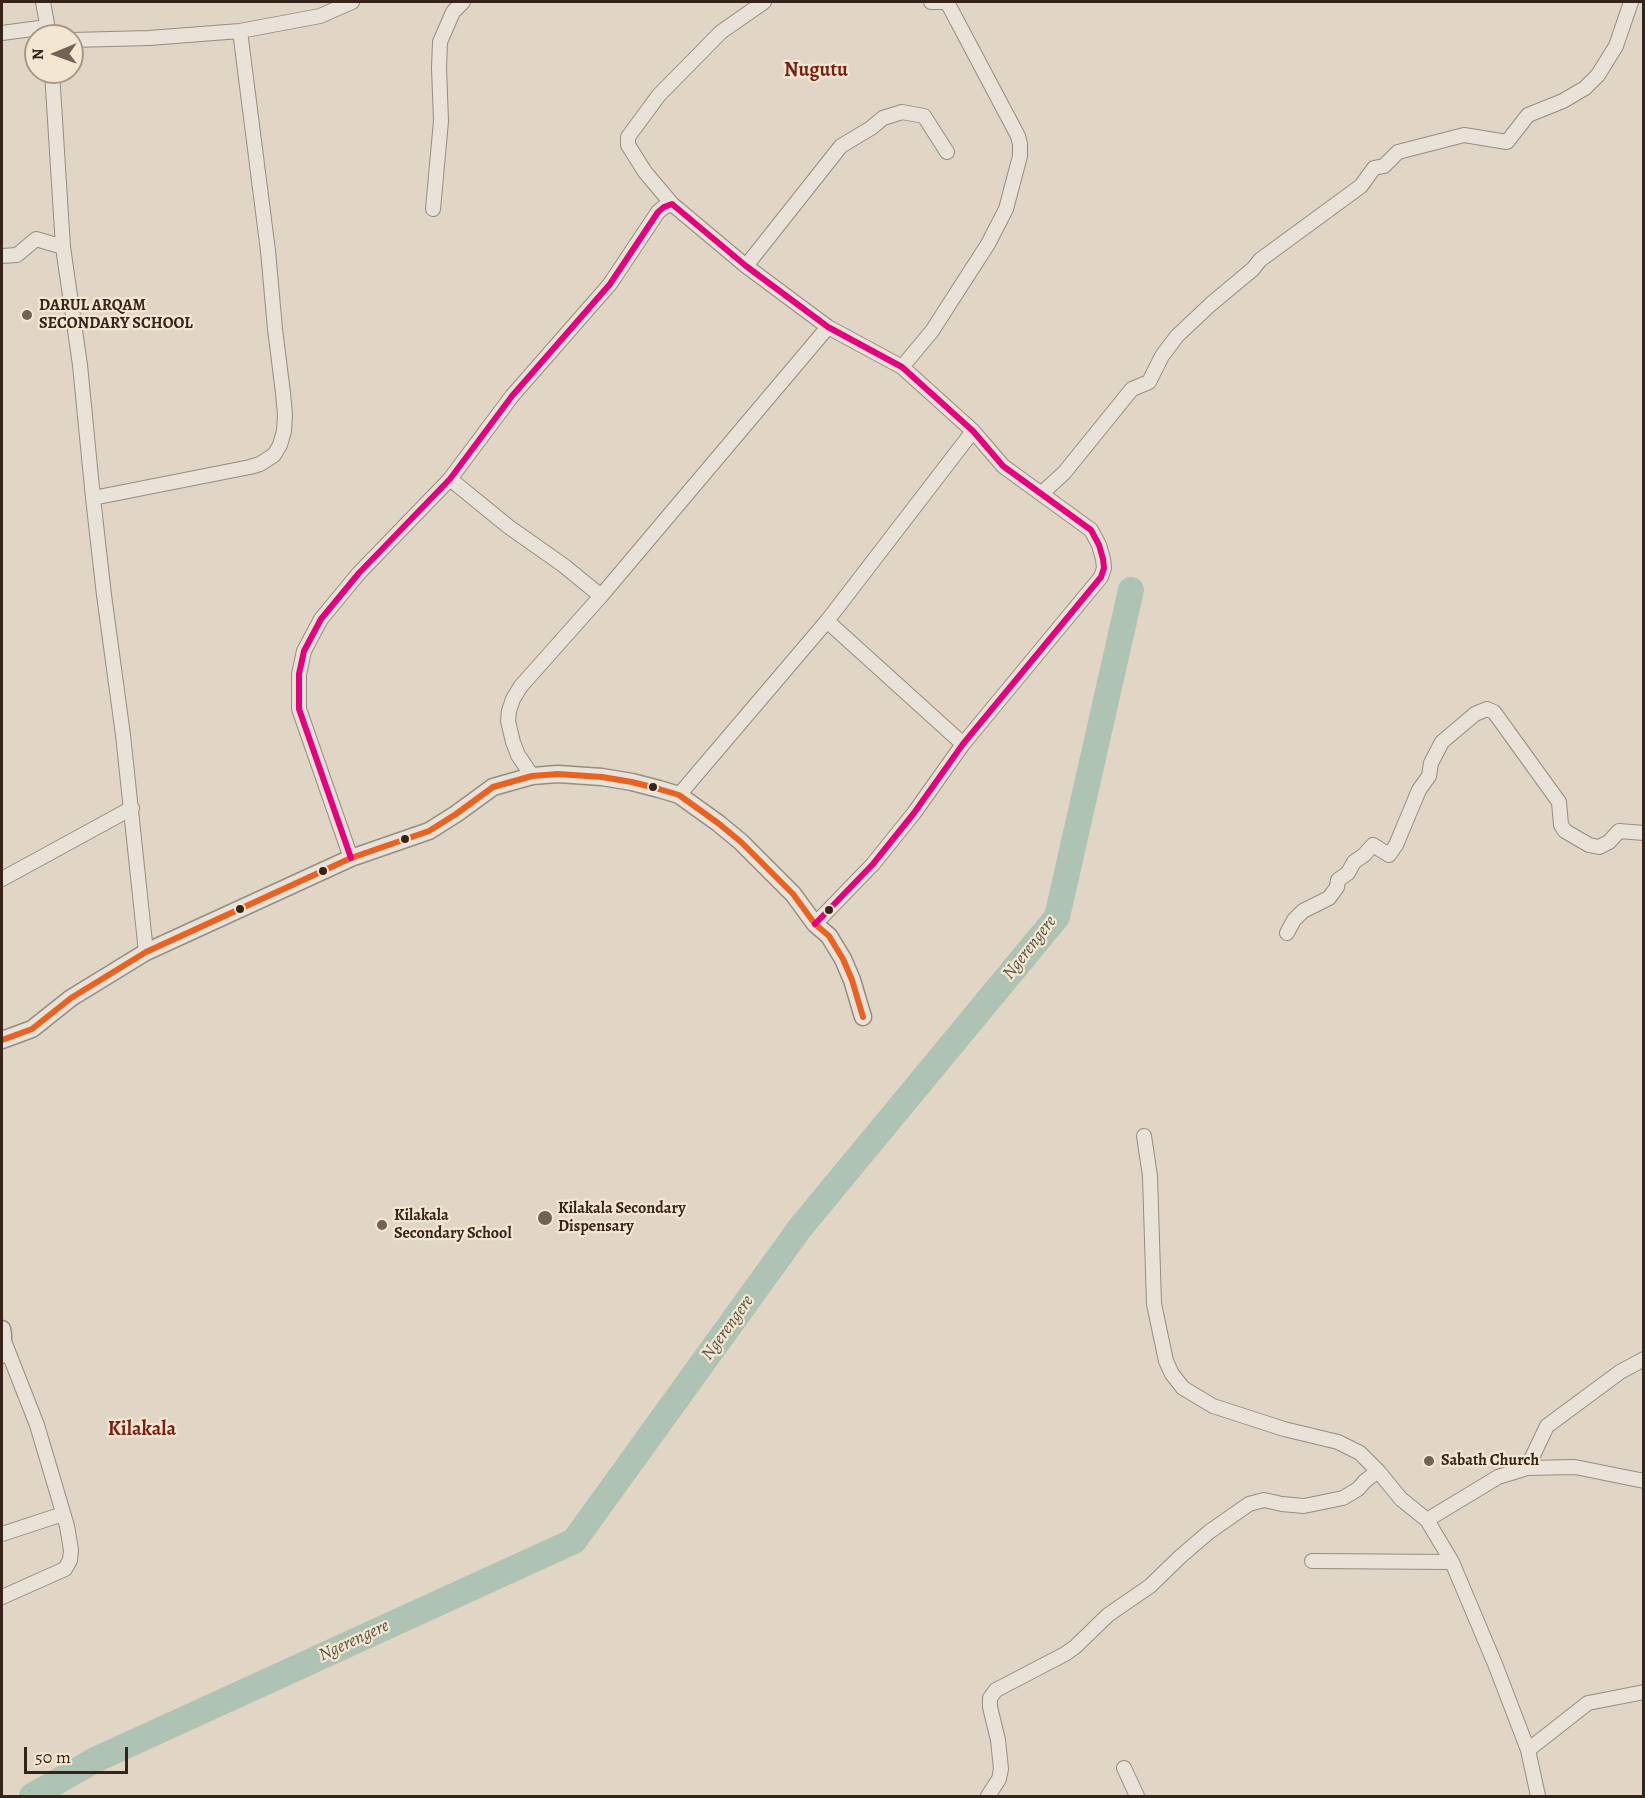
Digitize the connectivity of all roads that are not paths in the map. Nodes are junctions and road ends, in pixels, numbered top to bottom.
1 (43, 2) edge
2 (352, 2) edge
3 (463, 2) edge
4 (764, 2) edge
5 (931, 2) edge
6 (947, 2) edge
7 (1631, 2) edge
8 (47, 24) edge
9 (240, 31) junction
10 (2, 33) edge
11 (24, 33) edge
12 (84, 40) edge
13 (53, 84) edge
14 (947, 152) dead end
15 (672, 204) junction
16 (433, 209) dead end
17 (63, 247) junction
18 (2, 256) edge
19 (746, 267) junction
20 (828, 327) junction
21 (902, 367) junction
22 (973, 431) junction
23 (450, 479) junction
24 (1042, 493) junction
25 (93, 498) junction
26 (601, 596) junction
27 (826, 621) junction
28 (963, 744) junction
29 (532, 776) junction
30 (679, 795) junction
31 (132, 808) junction
32 (1644, 833) edge
33 (351, 858) junction
34 (2, 879) edge
35 (815, 924) junction
36 (1287, 933) dead end
37 (146, 952) junction
38 (863, 1017) dead end
39 (2, 1040) edge
40 (1144, 1136) dead end
41 (2, 1342) edge
42 (1644, 1359) edge
43 (1527, 1468) junction
44 (1378, 1472) junction
45 (1644, 1480) edge
46 (63, 1514) junction
47 (1427, 1520) junction
48 (2, 1534) edge
49 (1312, 1561) dead end
50 (1452, 1562) junction
51 (2, 1597) edge
52 (1644, 1692) edge
53 (1528, 1750) junction
54 (1124, 1768) dead end
55 (988, 1797) edge
56 (1137, 1797) edge
57 (1538, 1797) edge

1 - 8 street
2 - 9 street
3 - 16 street
4 - 15 street
5 - 6 street
6 - 21 street
7 - 24 street
9 - 12 street
9 - 25 street
10 - 11 street
13 - 17 street
14 - 19 street
15 - 19 street
15 - 23 street
17 - 18 street
17 - 25 street
19 - 20 street
20 - 21 street
20 - 26 street
21 - 22 street
22 - 24 street
22 - 27 street
23 - 26 street
23 - 33 street
24 - 28 street
25 - 31 street
26 - 29 street
27 - 28 street
27 - 30 street
28 - 35 street
29 - 30 street
29 - 33 street
30 - 35 street
31 - 34 street
31 - 37 street
32 - 36 street
33 - 37 street
35 - 38 street
37 - 39 street
40 - 44 street
41 - 46 street
42 - 43 street
43 - 45 street
43 - 47 street
44 - 47 street
44 - 55 street
46 - 48 street
46 - 51 street
47 - 50 street
49 - 50 street
50 - 53 street
52 - 53 street
53 - 57 street
54 - 56 street

